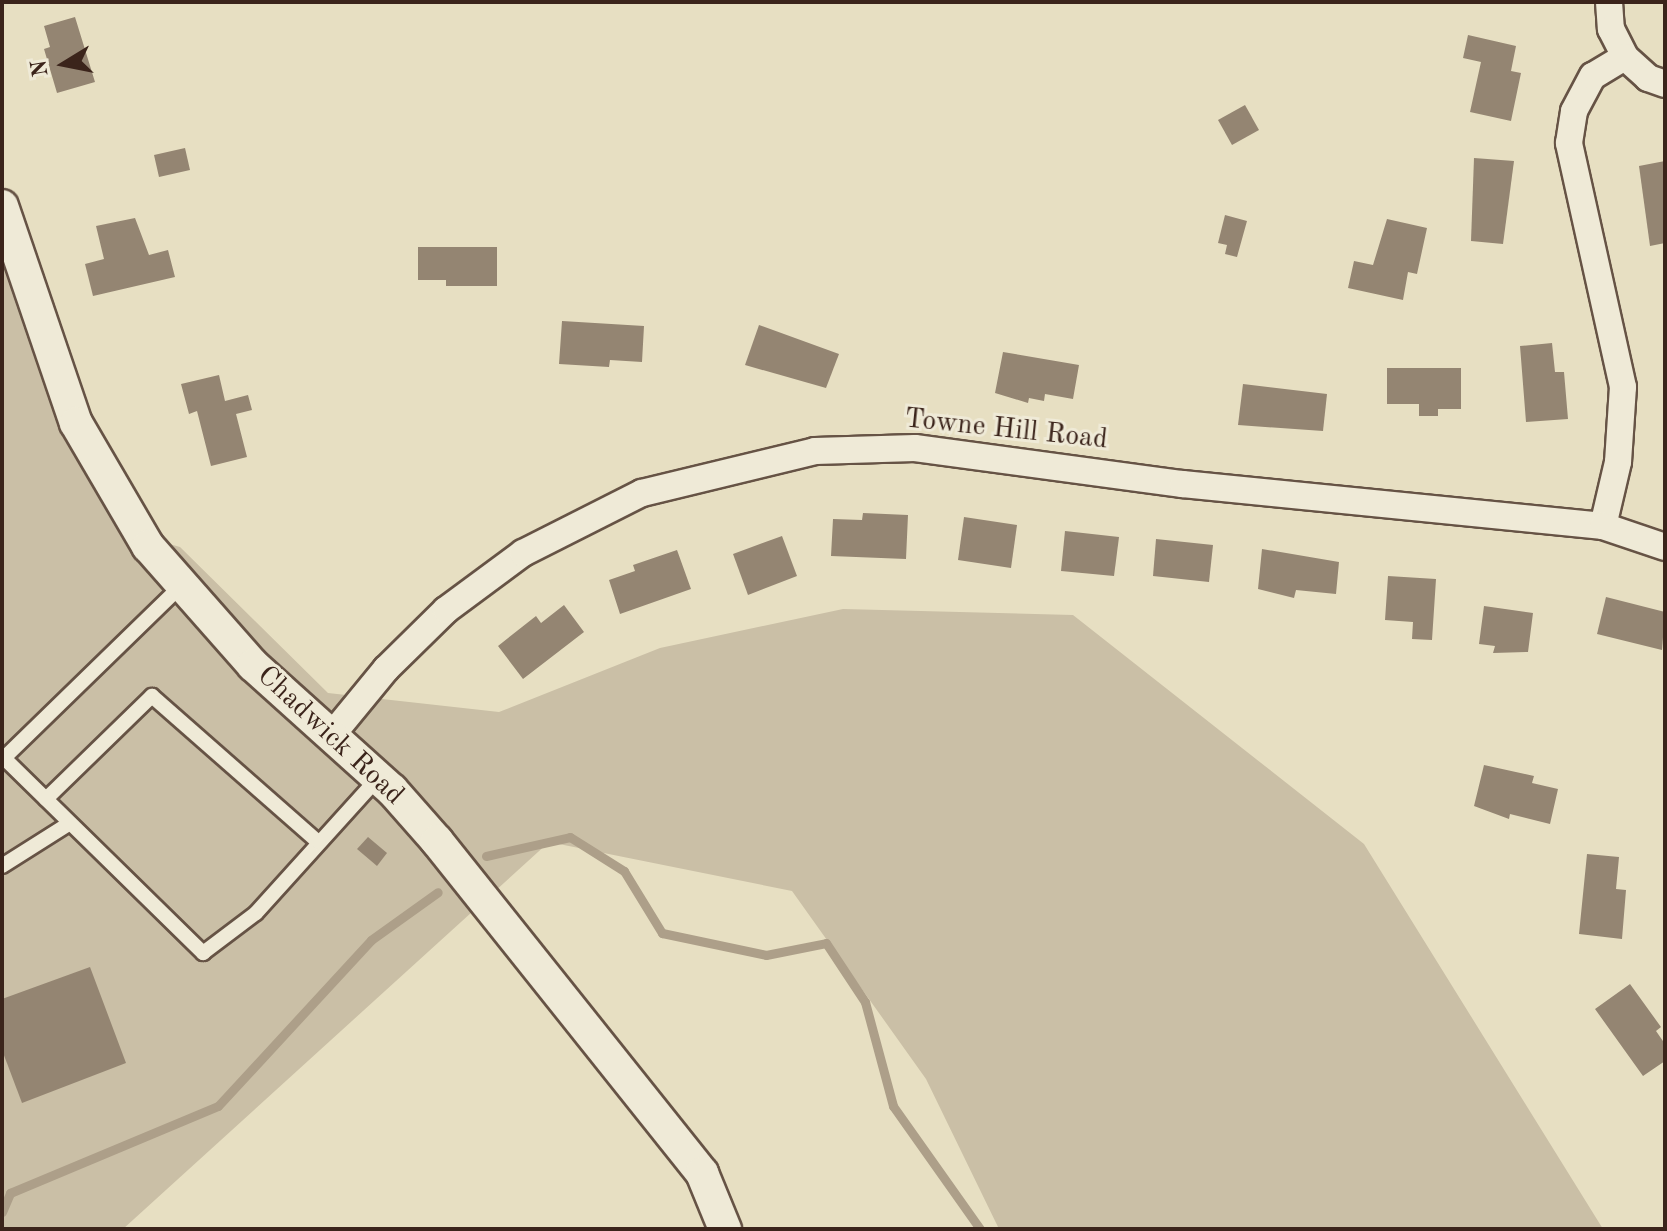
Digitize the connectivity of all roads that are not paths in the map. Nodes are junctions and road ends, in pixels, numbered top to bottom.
1 (1609, 2) edge
2 (1625, 57) junction
3 (1665, 84) edge
4 (2, 206) edge
5 (1603, 526) junction
6 (1665, 547) edge
7 (183, 584) junction
8 (331, 736) junction
9 (3, 759) edge
10 (378, 778) junction
11 (46, 799) junction
12 (70, 823) junction
13 (318, 842) junction
14 (2, 866) edge
15 (725, 1229) edge

1 - 2 street
2 - 3 street
2 - 5 street
4 - 7 street, Chadwick Road
5 - 6 street, Towne Hill Road
5 - 8 street, Towne Hill Road
7 - 8 street, Chadwick Road
7 - 9 lane
8 - 10 street, Chadwick Road
9 - 11 lane
10 - 13 lane
10 - 15 street, Chadwick Road
11 - 12 lane
11 - 13 lane
12 - 13 lane
12 - 14 lane

